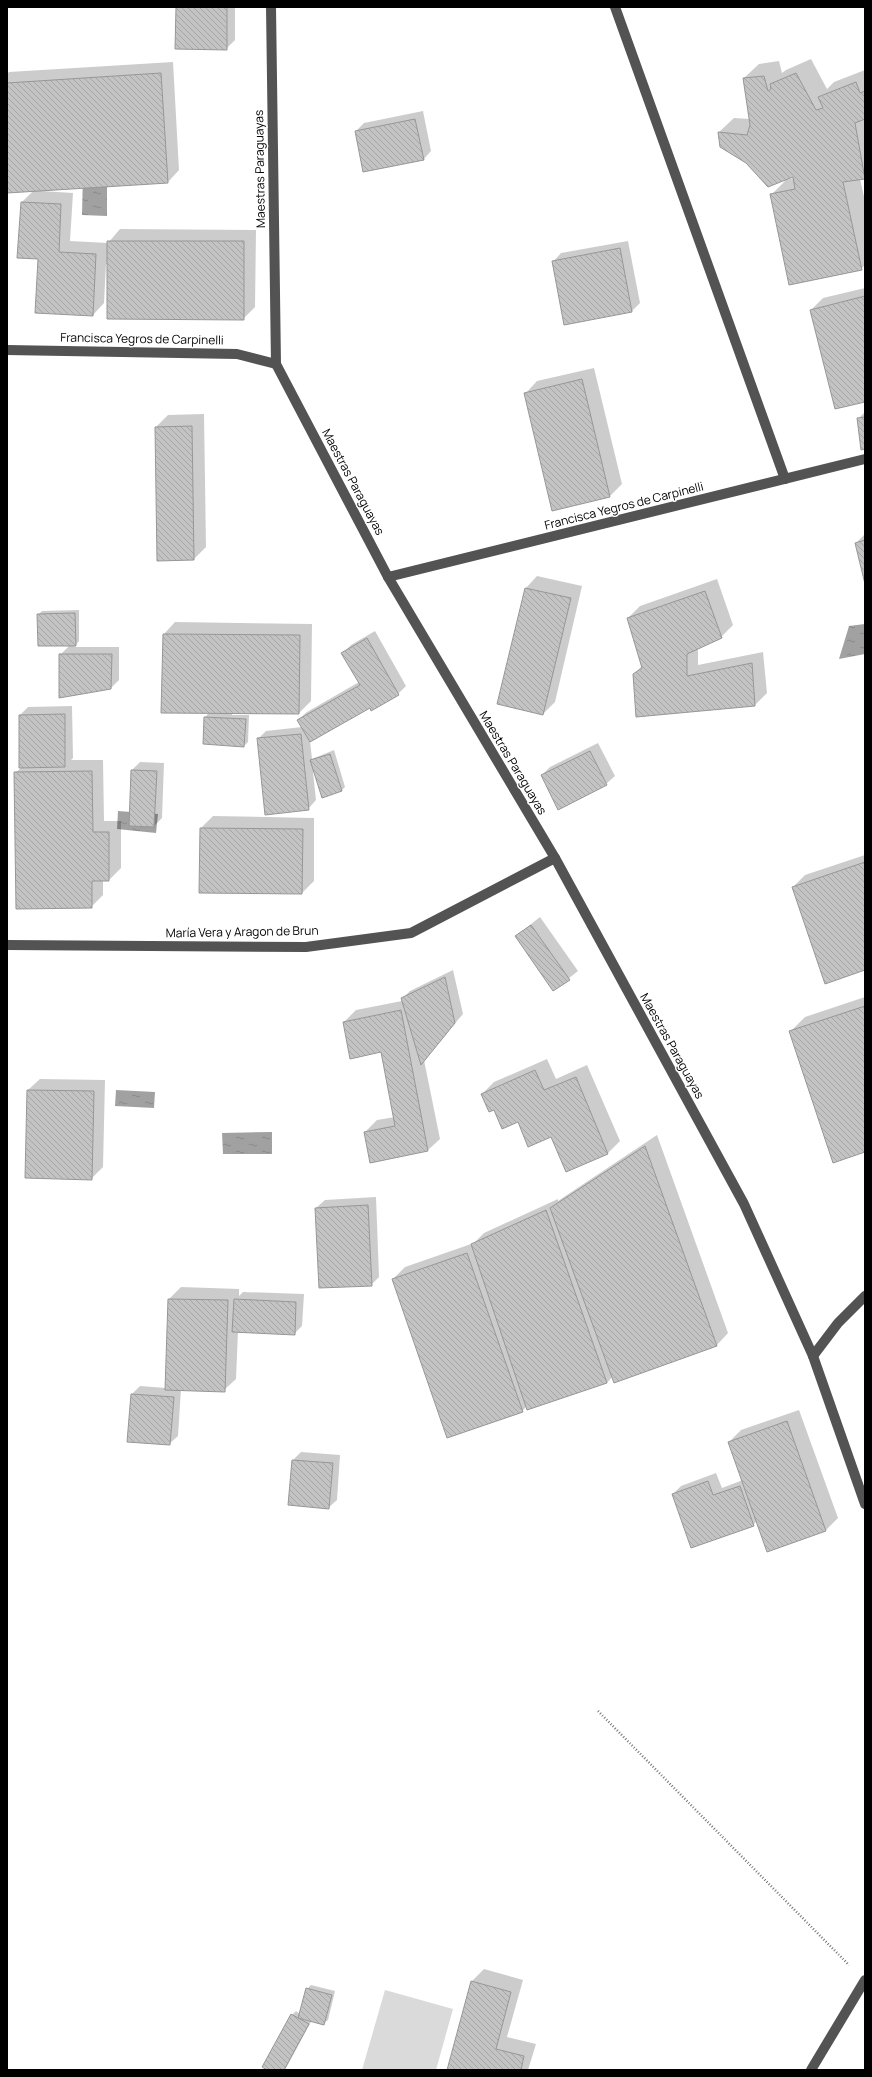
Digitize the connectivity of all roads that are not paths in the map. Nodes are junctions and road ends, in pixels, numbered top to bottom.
1 (271, 7) edge
2 (615, 7) edge
3 (7, 350) edge
4 (276, 364) junction
5 (865, 459) edge
6 (785, 479) junction
7 (388, 577) junction
8 (555, 858) junction
9 (7, 945) edge
10 (865, 1296) edge
11 (813, 1356) junction
12 (865, 1504) edge
13 (864, 1981) edge
14 (811, 2070) edge

1 - 4 street, Maestras Paraguayas
2 - 6 street
3 - 4 street, Francisca Yegros de Carpinelli
4 - 7 street, Maestras Paraguayas
5 - 6 street, Francisca Yegros de Carpinelli
6 - 7 street, Francisca Yegros de Carpinelli
7 - 8 street, Maestras Paraguayas
8 - 9 street, María Vera y Aragon de Brun
8 - 11 street, Maestras Paraguayas
10 - 11 street
11 - 12 street, Maestras Paraguayas
13 - 14 street

